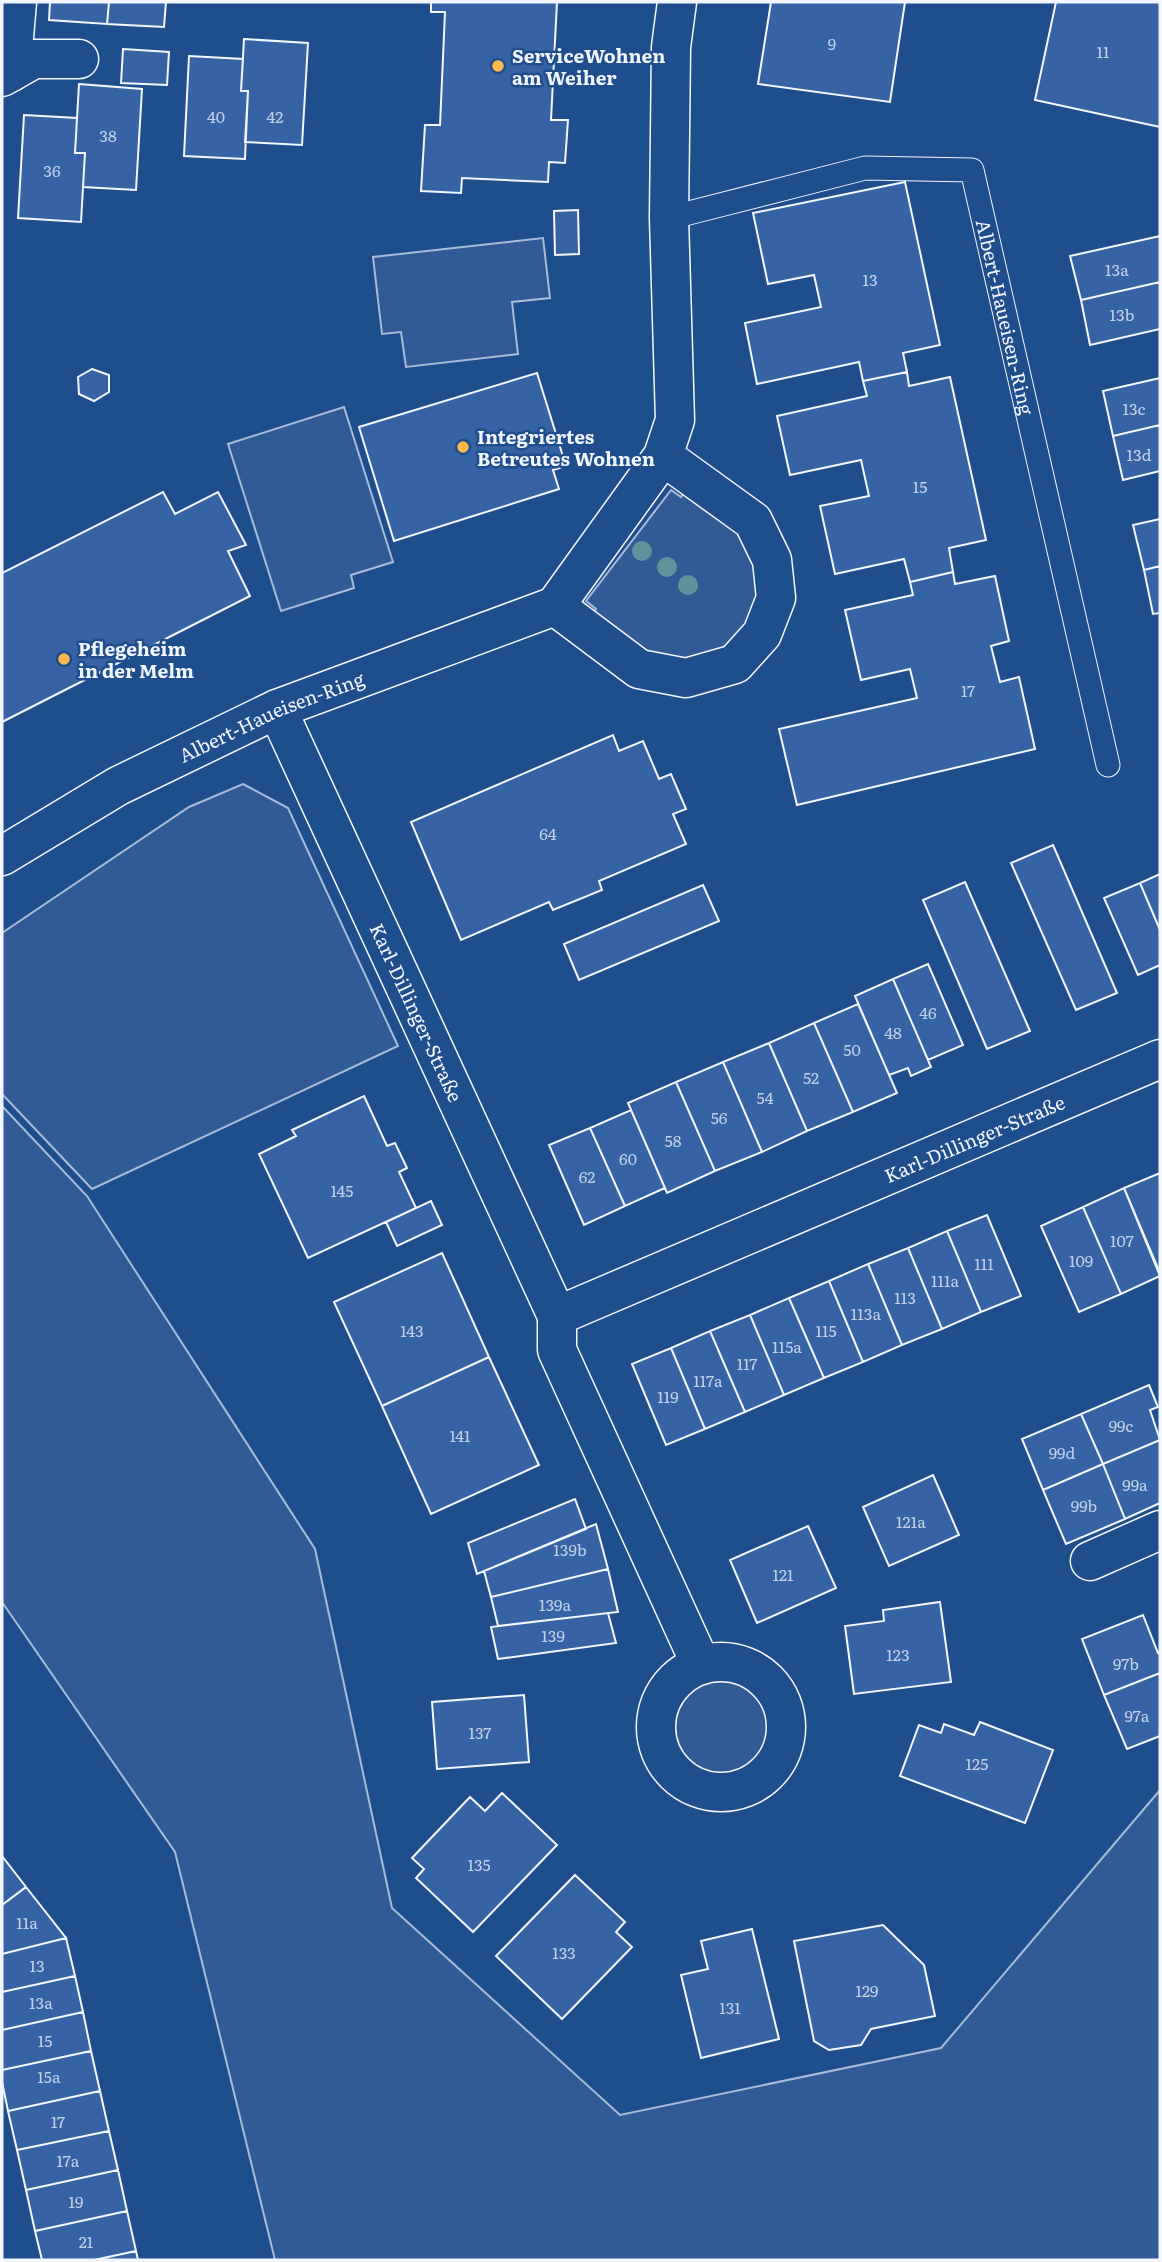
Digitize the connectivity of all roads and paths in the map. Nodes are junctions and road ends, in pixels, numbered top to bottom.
1 (17, 2) edge
2 (677, 2) edge
3 (79, 59) dead end
4 (6, 75) edge
5 (668, 218) junction
6 (663, 456) junction
7 (555, 606) junction
8 (277, 709) junction
9 (1108, 765) dead end
10 (2, 856) edge
11 (1160, 1059) edge
12 (557, 1316) junction
13 (1160, 1530) edge
14 (1090, 1561) dead end
15 (701, 1665) dead end

1 - 4 street
2 - 5 street
3 - 4 street
5 - 6 street
5 - 9 lane, Albert-Haueisen-Ring
6 - 7 street
6 - 7 street
7 - 8 street, Albert-Haueisen-Ring
8 - 10 street, Albert-Haueisen-Ring
8 - 12 street, Karl-Dillinger-Straße
11 - 12 street, Karl-Dillinger-Straße
12 - 15 street, Karl-Dillinger-Straße
13 - 14 street

